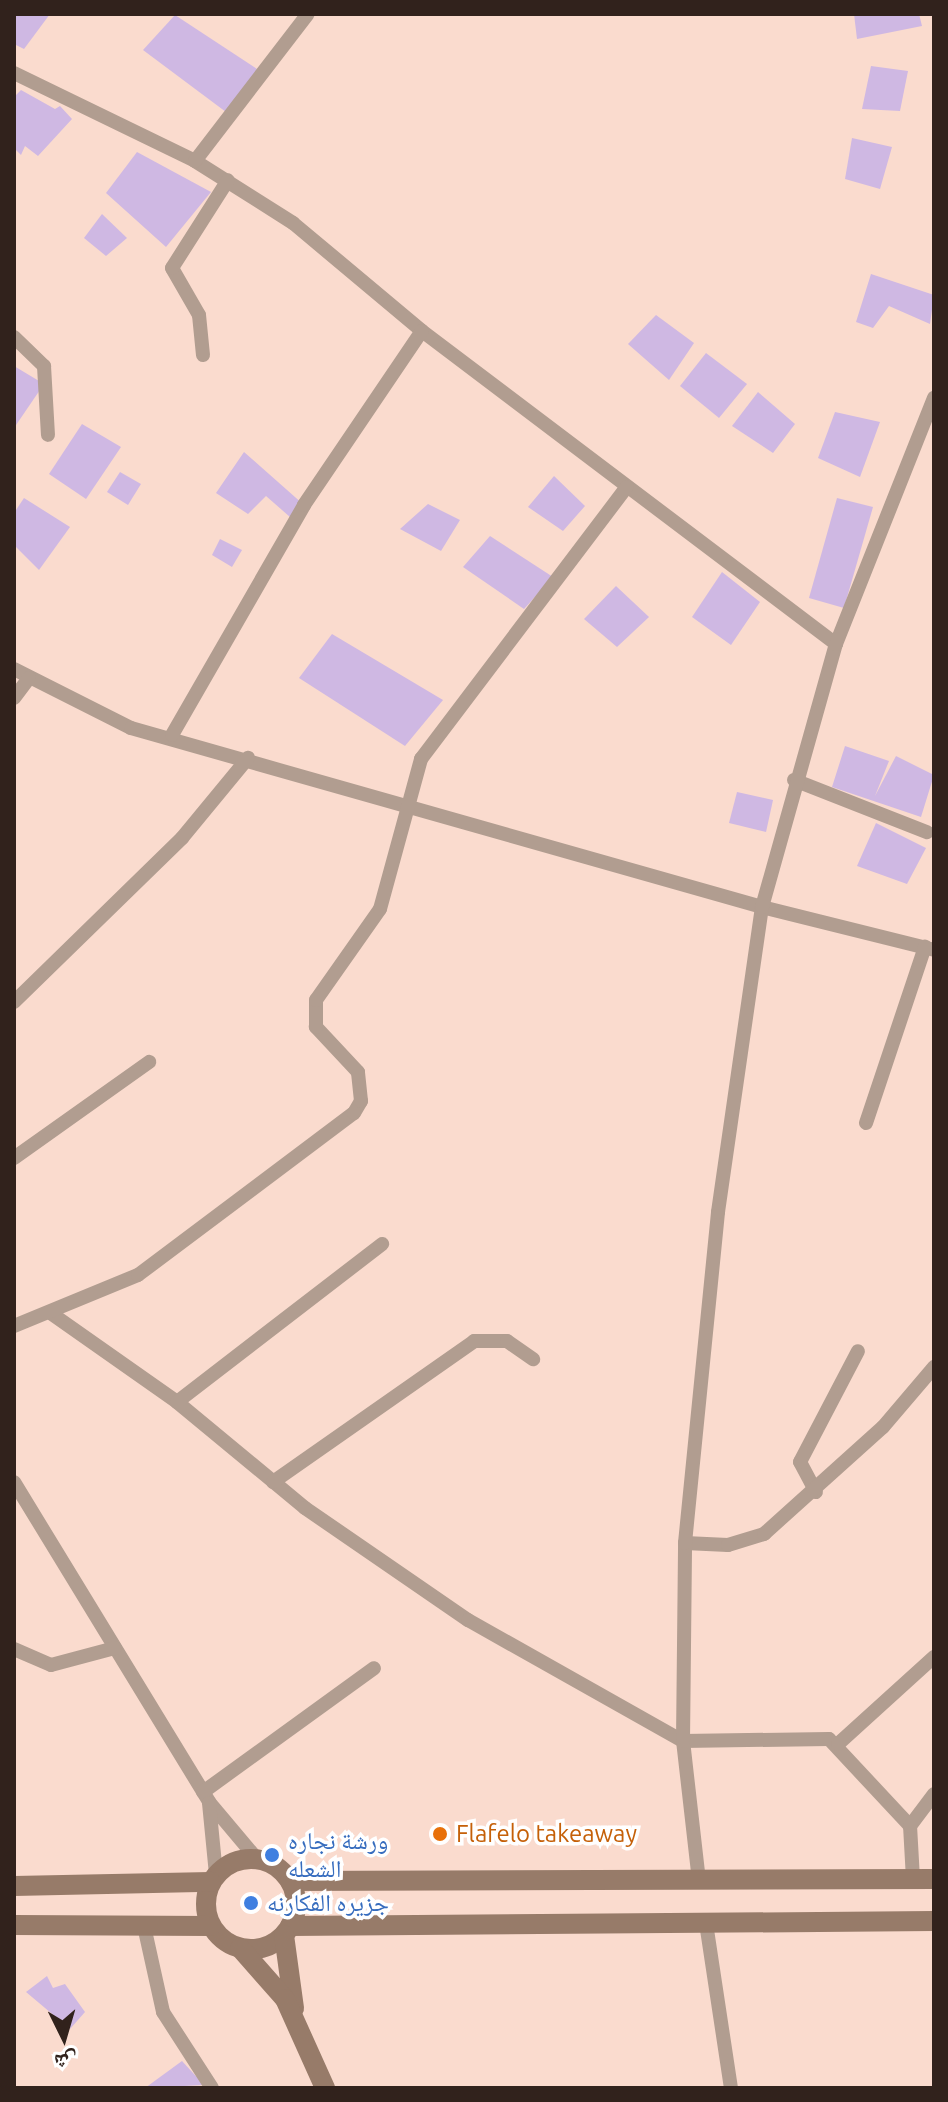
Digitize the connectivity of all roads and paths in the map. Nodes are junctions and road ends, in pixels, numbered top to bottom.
1 (308, 14) edge
2 (14, 73) edge
3 (195, 161) junction
4 (228, 180) junction
5 (422, 331) junction
6 (14, 337) edge
7 (203, 355) dead end
8 (934, 398) edge
9 (48, 435) dead end
10 (627, 487) junction
11 (836, 644) junction
12 (14, 669) edge
13 (29, 678) junction
14 (14, 698) edge
15 (172, 735) junction
16 (248, 758) junction
17 (794, 780) junction
18 (408, 806) junction
19 (927, 832) dead end
20 (762, 907) junction
21 (930, 948) edge
22 (14, 1002) edge
23 (149, 1062) dead end
24 (866, 1123) dead end
25 (14, 1158) edge
26 (382, 1244) dead end
27 (52, 1314) junction
28 (14, 1326) edge
29 (858, 1351) dead end
30 (533, 1359) dead end
31 (934, 1367) edge
32 (177, 1402) junction
33 (14, 1482) edge
34 (273, 1482) junction
35 (816, 1492) junction
36 (685, 1543) junction
37 (115, 1648) junction
38 (14, 1649) edge
39 (934, 1657) edge
40 (374, 1668) dead end
41 (683, 1741) junction
42 (838, 1744) junction
43 (934, 1794) edge
44 (206, 1797) junction
45 (910, 1826) junction
46 (257, 1859) junction
47 (214, 1878) junction
48 (913, 1879) junction
49 (934, 1879) edge
50 (290, 1881) junction
51 (699, 1881) junction
52 (14, 1886) edge
53 (934, 1921) edge
54 (706, 1923) junction
55 (14, 1925) edge
56 (144, 1926) junction
57 (211, 1926) junction
58 (287, 1931) junction
59 (240, 1948) junction
60 (298, 2023) junction
61 (212, 2088) edge
62 (325, 2088) edge
63 (731, 2088) edge

1 - 3 street
2 - 3 street
3 - 4 street
4 - 5 street
4 - 7 street
5 - 10 street
5 - 15 street
6 - 9 street
8 - 11 street
10 - 11 street
10 - 18 street
11 - 17 street
12 - 13 street
13 - 14 street
13 - 15 street
15 - 16 street
16 - 18 street
16 - 22 street
17 - 19 street
17 - 20 street
18 - 20 street
18 - 27 street
20 - 21 street
20 - 36 street
21 - 24 street
23 - 25 street
26 - 32 street
27 - 28 street
27 - 32 street
29 - 35 street
30 - 34 street
31 - 35 street
32 - 34 street
33 - 37 street
34 - 41 street
35 - 36 street
36 - 41 street
37 - 38 street
37 - 44 street
39 - 42 street
40 - 44 street
41 - 42 street
41 - 51 street
42 - 45 street
43 - 45 street
44 - 46 street
44 - 47 street
45 - 48 street
46 - 47 main road
46 - 50 main road
47 - 52 main road
47 - 57 main road
48 - 49 main road
48 - 51 main road
50 - 51 main road
50 - 58 main road
53 - 54 main road
54 - 58 main road
54 - 63 street
55 - 56 main road
56 - 57 main road
56 - 61 street
57 - 59 main road
58 - 59 main road
58 - 60 main road
59 - 60 main road
60 - 62 main road

